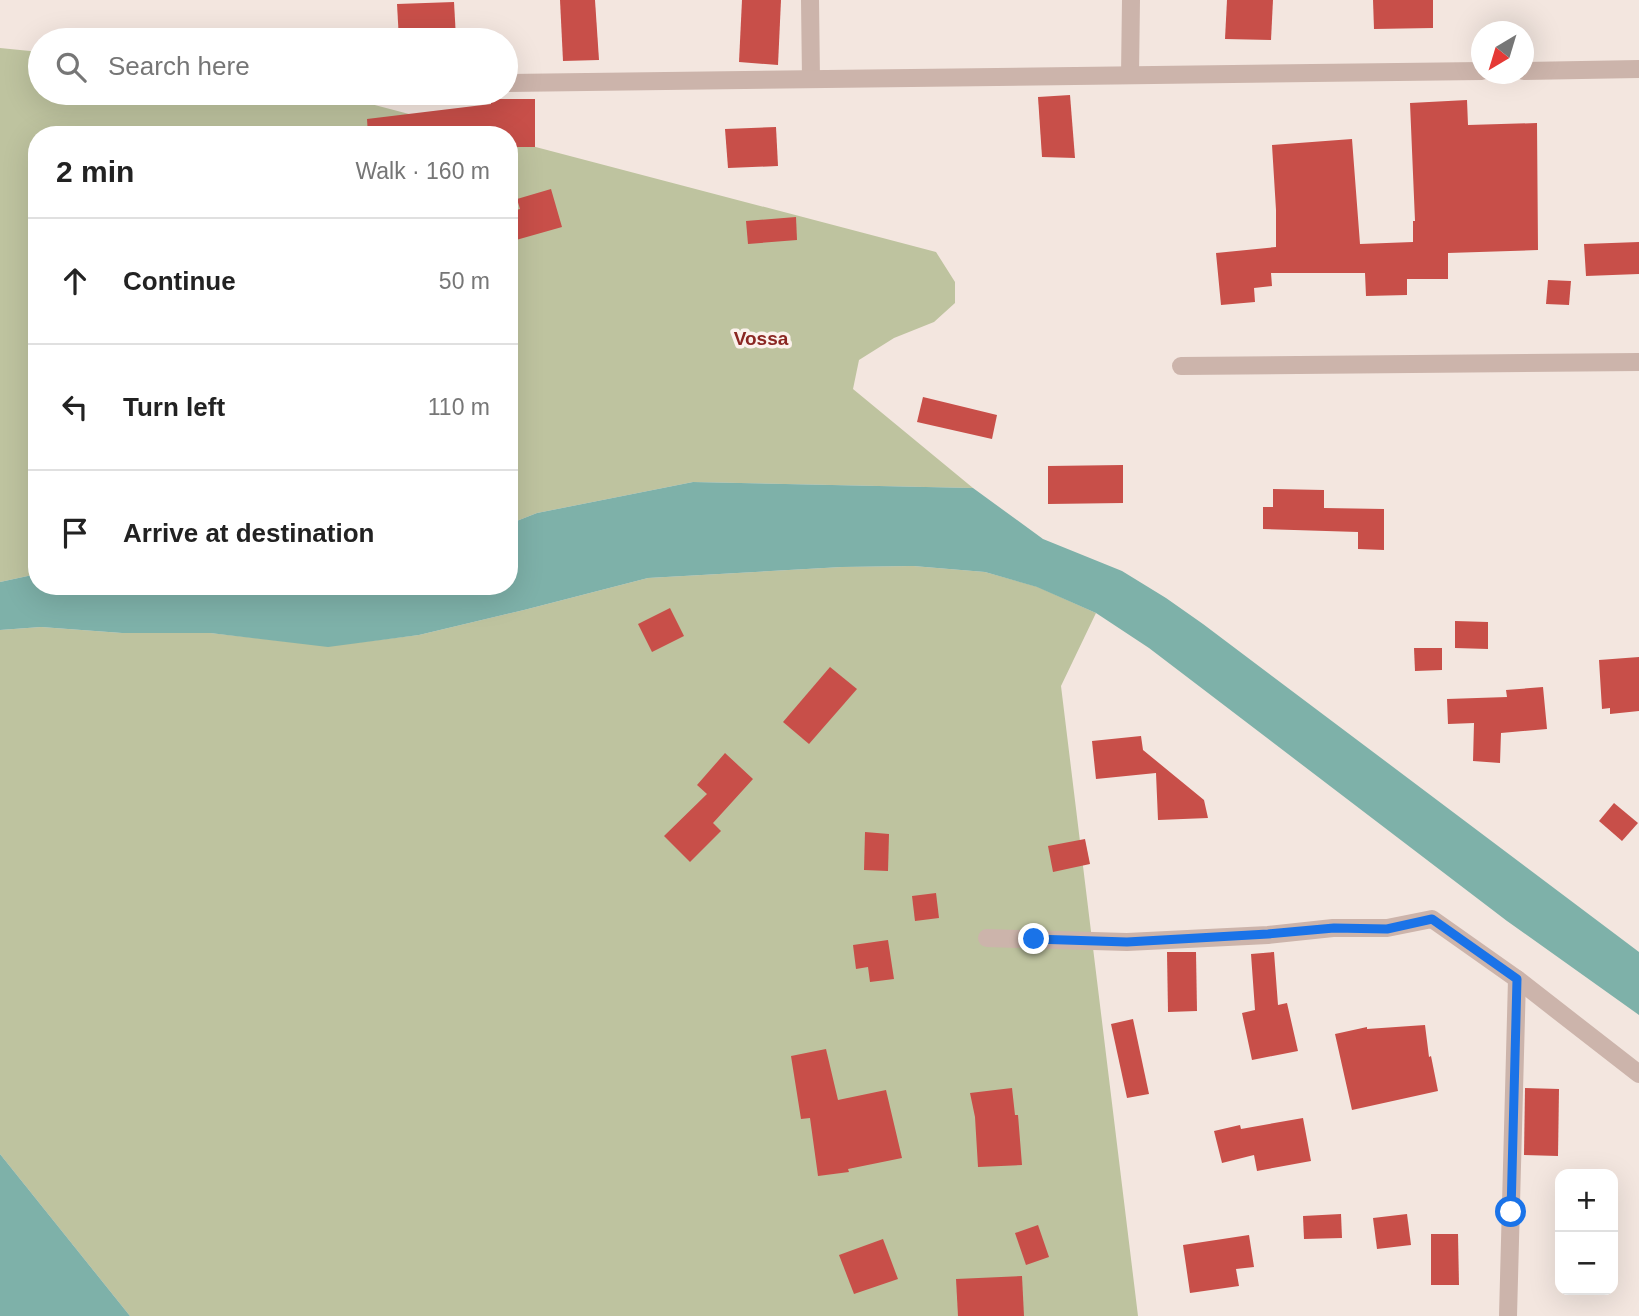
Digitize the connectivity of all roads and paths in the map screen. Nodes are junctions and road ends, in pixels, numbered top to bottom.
1 (810, 0) edge
2 (1131, 0) edge
3 (1639, 69) edge
4 (1471, 71) edge
5 (1534, 71) edge
6 (1130, 75) junction
7 (811, 79) junction
8 (518, 83) edge
9 (1639, 362) edge
10 (1181, 366) dead end
11 (987, 938) dead end
12 (1517, 979) junction
13 (1639, 1074) edge
14 (1508, 1316) edge

1 - 7 street
2 - 6 street
3 - 5 street
4 - 6 street
6 - 7 street
7 - 8 street
9 - 10 street
11 - 12 street
12 - 13 street
12 - 14 street

